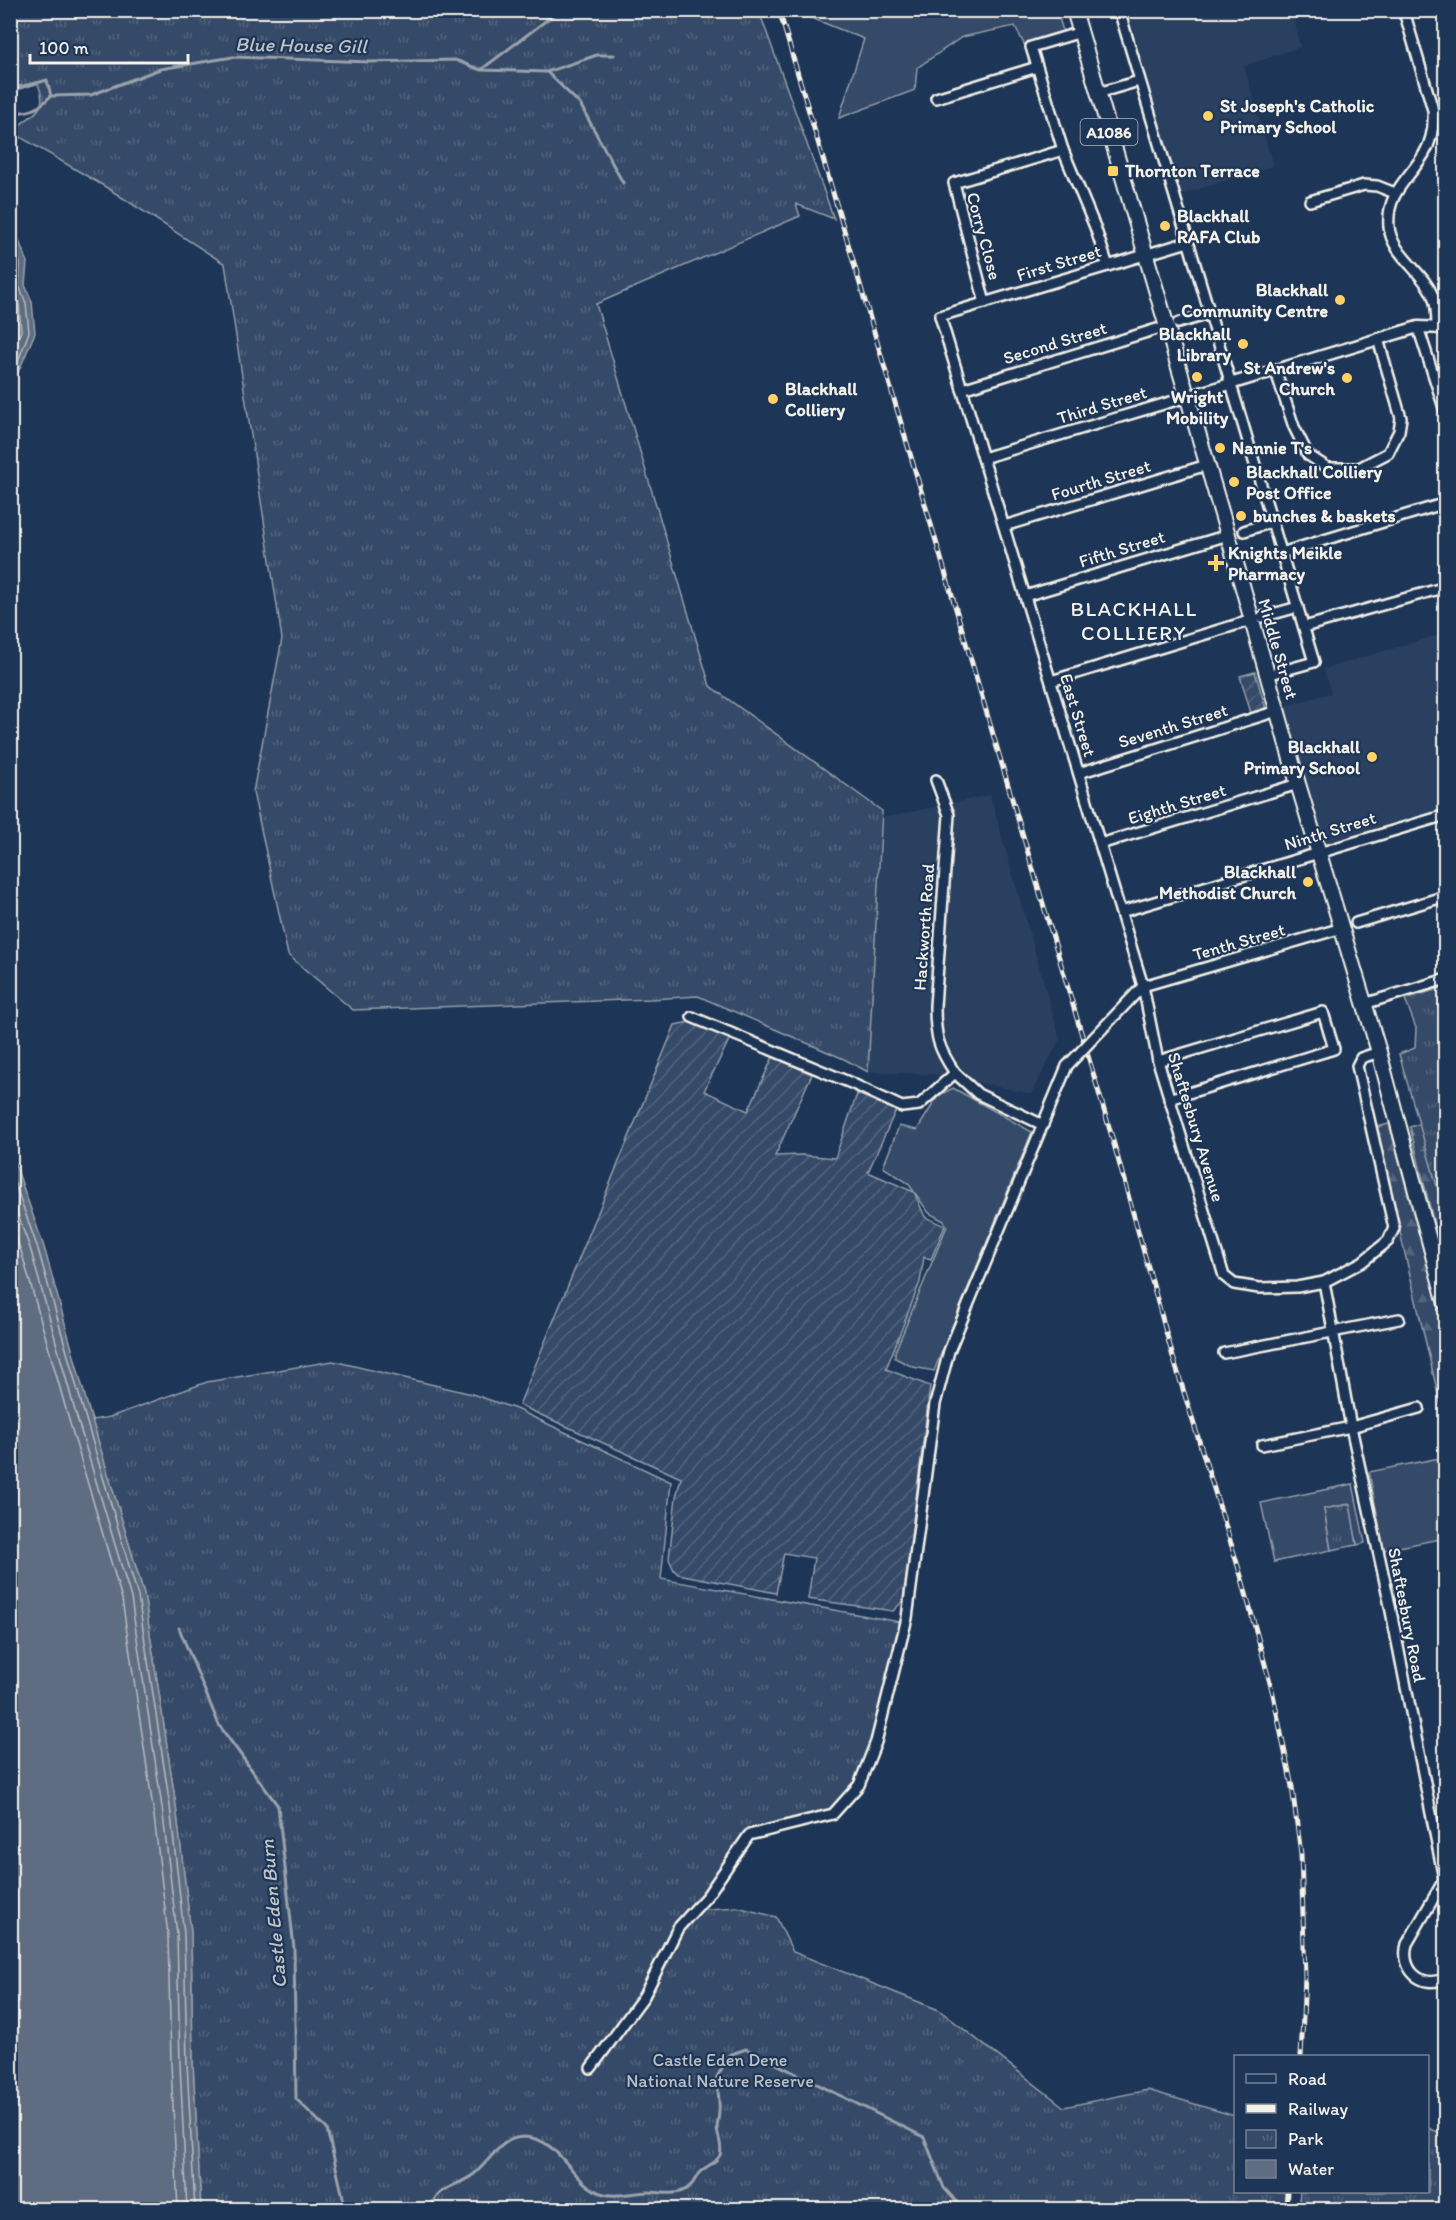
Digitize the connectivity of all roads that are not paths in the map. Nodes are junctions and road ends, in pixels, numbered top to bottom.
1 (1074, 10) edge
2 (1119, 10) edge
3 (1403, 14) edge
4 (1081, 32) junction
5 (1037, 67) junction
6 (1139, 81) junction
7 (1098, 93) junction
8 (936, 98) dead end
9 (1063, 150) junction
10 (1395, 193) junction
11 (1310, 201) dead end
12 (1188, 242) junction
13 (1145, 254) junction
14 (1108, 266) junction
15 (985, 303) junction
16 (1209, 314) junction
17 (940, 316) joint
18 (1178, 323) dead end
19 (1418, 327) junction
20 (1441, 328) edge
21 (1157, 329) dead end
22 (1378, 339) junction
23 (1275, 369) junction
24 (1230, 383) junction
25 (962, 389) junction
26 (1187, 396) junction
27 (1446, 414) edge
28 (983, 458) junction
29 (1207, 465) junction
30 (1446, 503) edge
31 (1272, 522) junction
32 (1004, 526) junction
33 (1244, 531) dead end
34 (1228, 535) junction
35 (1281, 552) junction
36 (1446, 587) edge
37 (1025, 596) junction
38 (1298, 607) junction
39 (1257, 619) junction
40 (1304, 627) junction
41 (1267, 675) junction
42 (1051, 681) junction
43 (1277, 711) junction
44 (1079, 773) junction
45 (936, 780) dead end
46 (1298, 784) junction
47 (1446, 815) edge
48 (1100, 844) junction
49 (1319, 852) junction
50 (1446, 896) edge
51 (1121, 912) junction
52 (1349, 925) junction
53 (1446, 979) edge
54 (1143, 986) junction
55 (1364, 1004) junction
56 (692, 1017) dead end
57 (1379, 1052) junction
58 (1158, 1061) junction
59 (955, 1073) junction
60 (1169, 1099) junction
61 (1042, 1125) junction
62 (1324, 1282) junction
63 (1446, 1304) edge
64 (1399, 1319) dead end
65 (1333, 1332) junction
66 (1224, 1353) dead end
67 (1419, 1408) dead end
68 (1351, 1427) junction
69 (1262, 1444) dead end
70 (1445, 1884) edge
71 (1446, 1978) edge
72 (591, 2068) dead end

1 - 4 main road, A1086
2 - 6 street
3 - 10 street
4 - 5 street
4 - 7 main road, A1086
5 - 8 street
5 - 9 street
6 - 7 street
6 - 12 street
7 - 13 main road, A1086
9 - 14 street
9 - 15 street, Corry Close
10 - 11 street
10 - 20 street
12 - 13 street, First Street
12 - 16 street
13 - 14 street, First Street
13 - 26 main road, Middle Street / A1086
14 - 15 street, First Street
15 - 17 street, First Street
16 - 18 street
16 - 24 street
17 - 25 street, East Street
19 - 20 street
19 - 22 street
19 - 27 street
21 - 25 street, Second Street
22 - 23 street
22 - 23 street
23 - 24 street, Third Street
24 - 26 street, Third Street
24 - 31 street
25 - 28 street, East Street
26 - 28 street, Third Street
26 - 29 main road, Middle Street / A1086
28 - 32 street, East Street
29 - 32 street, Fourth Street
29 - 34 main road, Middle Street / A1086
30 - 35 street
31 - 33 street
31 - 35 street
32 - 37 street, East Street
34 - 37 street, Fifth Street
34 - 39 main road, Middle Street / A1086
35 - 38 street
36 - 40 street
37 - 42 street, East Street
38 - 39 street
38 - 40 street
39 - 41 main road, Middle Street / A1086
39 - 42 street
40 - 41 street
41 - 43 main road, Middle Street / A1086
42 - 44 street, East Street
43 - 44 street, Seventh Street
43 - 46 main road, Middle Street / A1086
44 - 48 street, East Street
45 - 59 street, Hackworth Road
46 - 48 street, Eighth Street
46 - 49 main road, Middle Street / A1086
47 - 49 street, Ninth Street
48 - 51 street, East Street
49 - 51 street, Ninth Street
49 - 52 main road, Middle Street / A1086
50 - 52 street, Tenth Street
51 - 54 street, East Street
52 - 54 street, Tenth Street
52 - 55 main road, Middle Street / A1086
53 - 55 street
54 - 58 street, Shaftesbury Avenue
54 - 61 street, bridge
55 - 57 main road, Middle Street / A1086
56 - 59 street
57 - 62 street
57 - 63 main road, A1086
58 - 60 street, Shaftesbury Avenue
58 - 60 street
59 - 61 street, Hackworth Road
60 - 62 street, Shaftesbury Avenue
61 - 72 street
62 - 65 street, Shaftesbury Road
64 - 65 street
65 - 66 street
65 - 68 street, Shaftesbury Road
67 - 68 street
68 - 69 street
68 - 70 street, Shaftesbury Road
70 - 71 street, Shaftesbury Road

